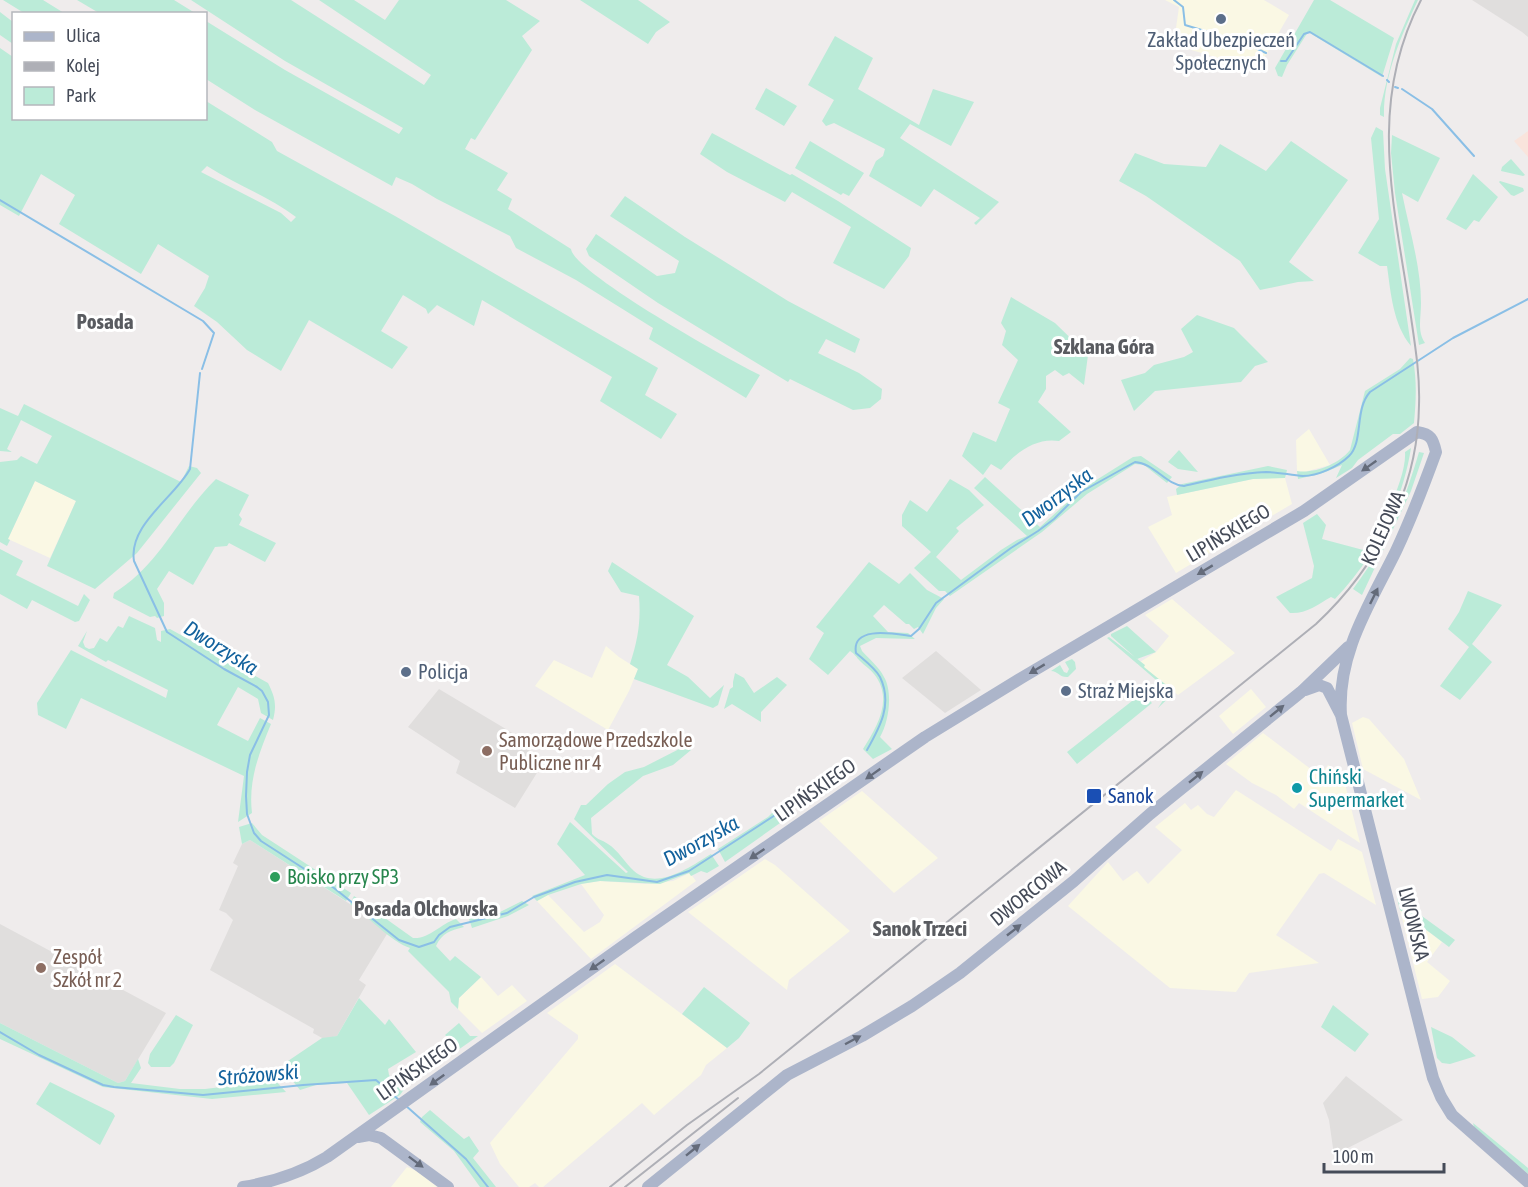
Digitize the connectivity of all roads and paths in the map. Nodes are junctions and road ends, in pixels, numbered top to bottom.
1 (1417, 432) joint
2 (1349, 646) junction
3 (1301, 692) junction
4 (1341, 715) junction
5 (392, 1111) junction
6 (354, 1138) junction
7 (390, 1144) junction
8 (1514, 1171) junction
9 (1528, 1182) edge
10 (243, 1187) edge
11 (448, 1187) edge
12 (648, 1187) edge
13 (1528, 1187) edge

2 -> 1 main road, KOLEJOWA
1 -> 5 main road, LIPIŃSKIEGO
2 - 3 main road, KOLEJOWA
2 - 4 main road, KOLEJOWA
3 - 4 main road, LWOWSKA
12 -> 3 main road, DWORCOWA
4 - 8 main road, LWOWSKA
5 - 6 main road, LIPIŃSKIEGO
5 - 7 main road
6 - 7 main road
6 - 10 main road, LIPIŃSKIEGO
7 -> 11 main road
8 - 9 main road, LWOWSKA
8 - 13 main road, LWOWSKA

